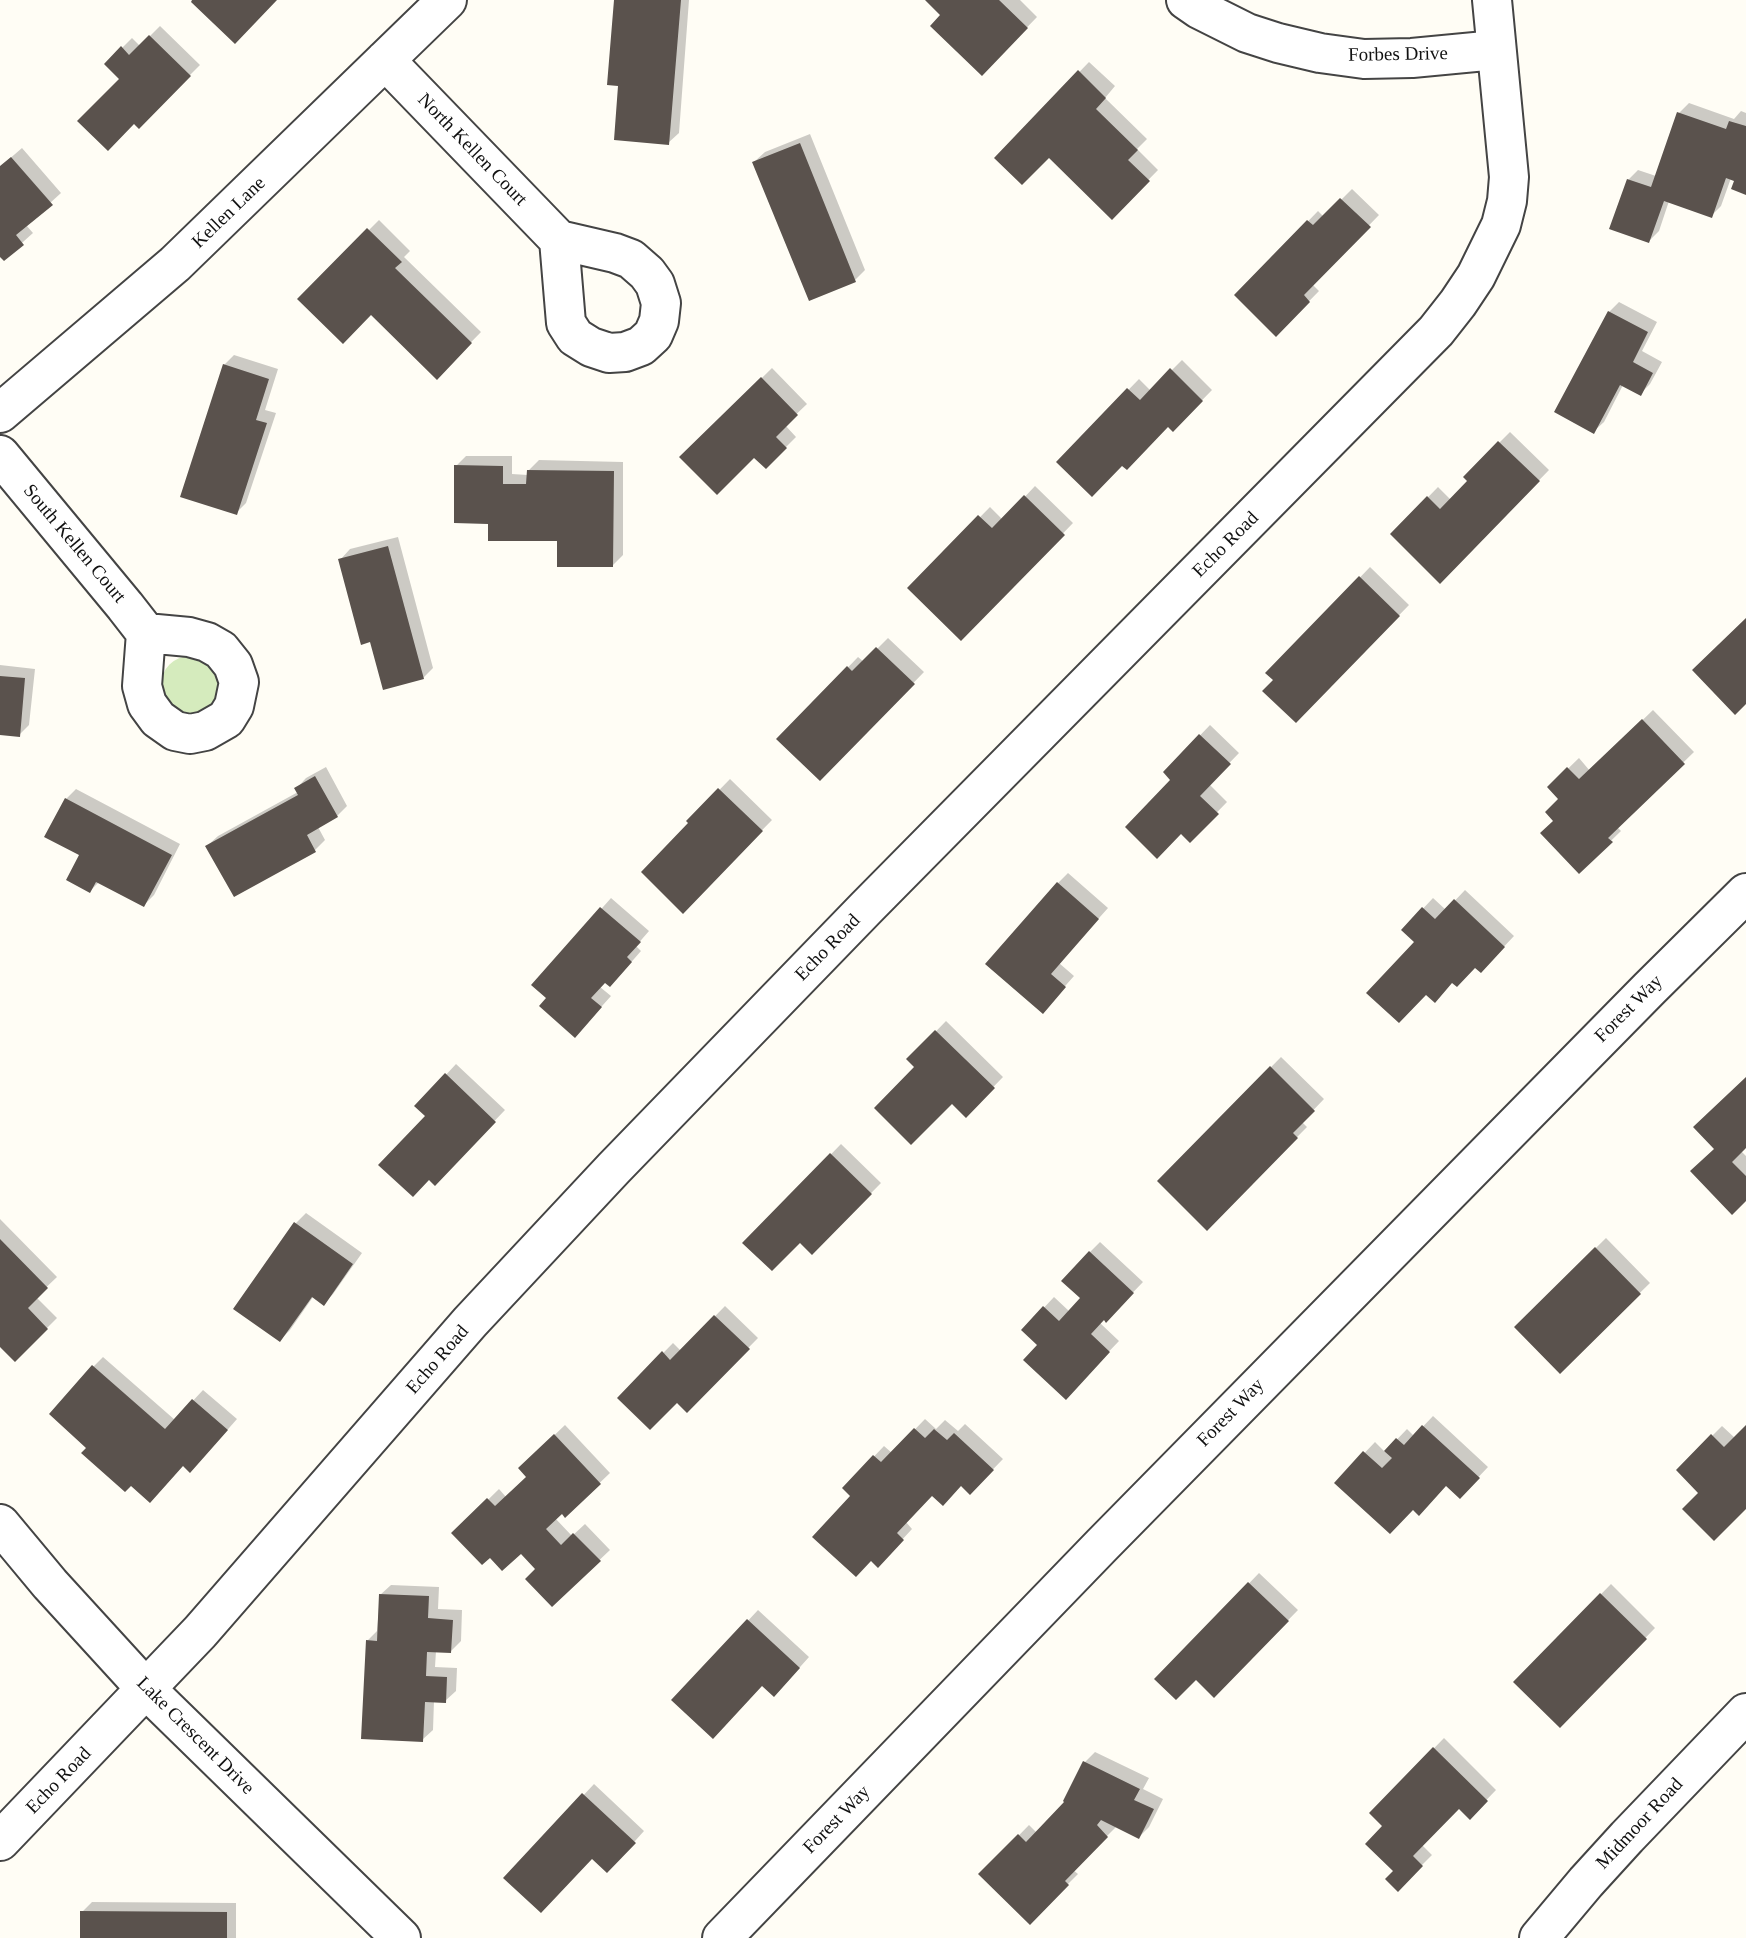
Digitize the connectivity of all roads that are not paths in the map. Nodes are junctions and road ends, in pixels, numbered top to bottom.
1 (447, 0) edge
2 (1186, 0) edge
3 (1492, 0) edge
4 (1496, 50) junction
5 (386, 60) junction
6 (559, 240) dead end
7 (0, 413) edge
8 (0, 455) edge
9 (146, 633) dead end
10 (1746, 893) edge
11 (0, 1524) edge
12 (146, 1689) junction
13 (1746, 1713) edge
14 (0, 1841) edge
15 (401, 1938) edge
16 (722, 1938) edge
17 (1539, 1938) edge

1 - 5 street, Kellen Lane
2 - 4 street, Forbes Drive
3 - 4 street, Echo Road
4 - 12 street, Echo Road
5 - 6 street, North Kellen Court
5 - 7 street, Kellen Lane
8 - 9 street, South Kellen Court
10 - 16 street, Forest Way
11 - 12 street, Lake Crescent Drive
12 - 14 street, Echo Road
12 - 15 street, Lake Crescent Drive
13 - 17 street, Midmoor Road

